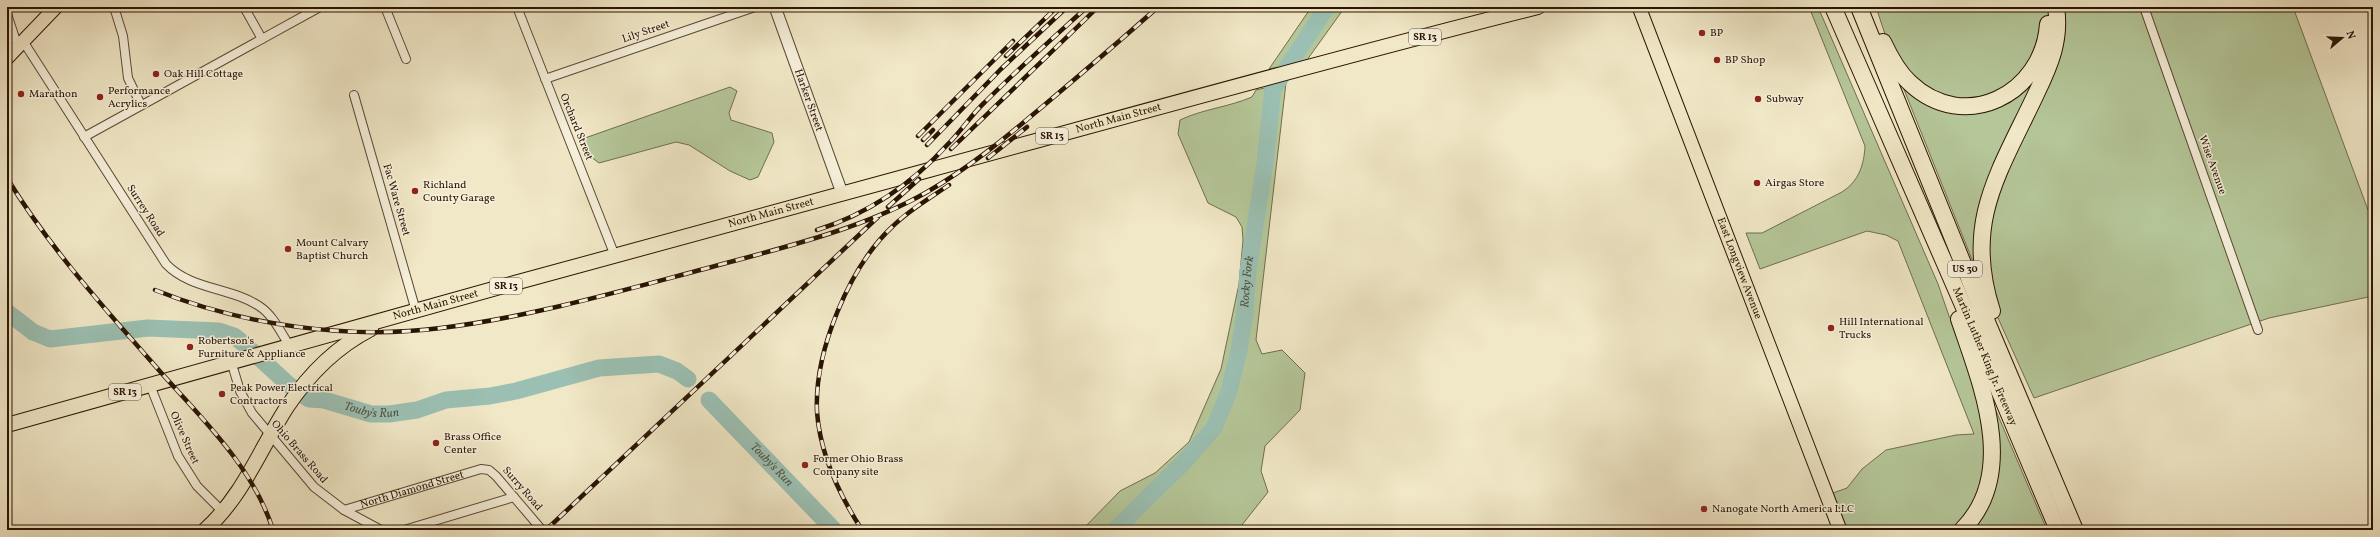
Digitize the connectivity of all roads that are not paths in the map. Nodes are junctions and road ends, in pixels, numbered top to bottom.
1 (56, 7) edge
2 (114, 7) edge
3 (244, 7) edge
4 (320, 7) edge
5 (385, 7) edge
6 (517, 7) edge
7 (755, 7) edge
8 (775, 7) edge
9 (1538, 7) edge
10 (1639, 7) edge
11 (1859, 7) edge
12 (1867, 7) edge
13 (2045, 7) edge
14 (2056, 7) edge
15 (2144, 7) edge
16 (1831, 10) edge
17 (7, 14) edge
18 (262, 39) junction
19 (20, 44) junction
20 (7, 58) edge
21 (406, 59) dead end
22 (545, 79) junction
23 (354, 95) dead end
24 (141, 105) junction
25 (84, 137) junction
26 (842, 193) junction
27 (615, 256) junction
28 (416, 311) junction
29 (397, 317) junction
30 (2258, 330) dead end
31 (289, 344) junction
32 (237, 360) junction
33 (150, 385) junction
34 (7, 425) edge
35 (271, 436) junction
36 (481, 469) joint
37 (514, 497) junction
38 (344, 510) junction
39 (223, 512) junction
40 (205, 530) edge
41 (381, 530) edge
42 (404, 530) edge
43 (542, 530) edge
44 (1840, 530) edge
45 (1962, 530) edge
46 (2058, 530) edge
47 (2076, 530) edge

1 - 19 main road
2 - 24 street
3 - 18 street
4 - 18 street
5 - 21 street
6 - 22 street, Orchard Street
7 - 22 street, Lily Street
8 - 26 street, Harker Street
9 - 26 highway, North Main Street / SR 13
10 - 44 main road, East Longview Avenue
11 - 47 highway, Martin Luther King Jr. Freeway / US 30
12 - 13 highway
14 - 47 highway
15 - 30 street, Wise Avenue
16 - 45 highway
16 - 46 highway, Martin Luther King Jr. Freeway / US 30
17 - 19 street, Surrey Road
18 - 24 street
19 - 20 main road
19 - 25 street, Surrey Road
22 - 27 street, Orchard Street
23 - 28 street, Fac Ware Street
24 - 25 street
25 - 31 street, Surrey Road
26 - 27 highway, North Main Street / SR 13
27 - 28 highway, North Main Street / SR 13
28 - 29 highway, North Main Street / SR 13
29 - 31 highway, North Main Street / SR 13
29 - 35 highway, SR 13
31 - 32 highway, North Main Street / SR 13
32 - 33 highway, North Main Street / SR 13
32 - 35 street, Ohio Brass Road
33 - 34 highway, North Main Street / SR 13
33 - 39 street, Olive Street
35 - 38 street, Ohio Brass Road
35 - 39 highway, SR 13
36 - 37 street, Surry Road
36 - 38 street, North Diamond Street
37 - 42 street
37 - 43 street, Surry Road
38 - 41 street, Ohio Brass Road
39 - 40 highway, SR 13

